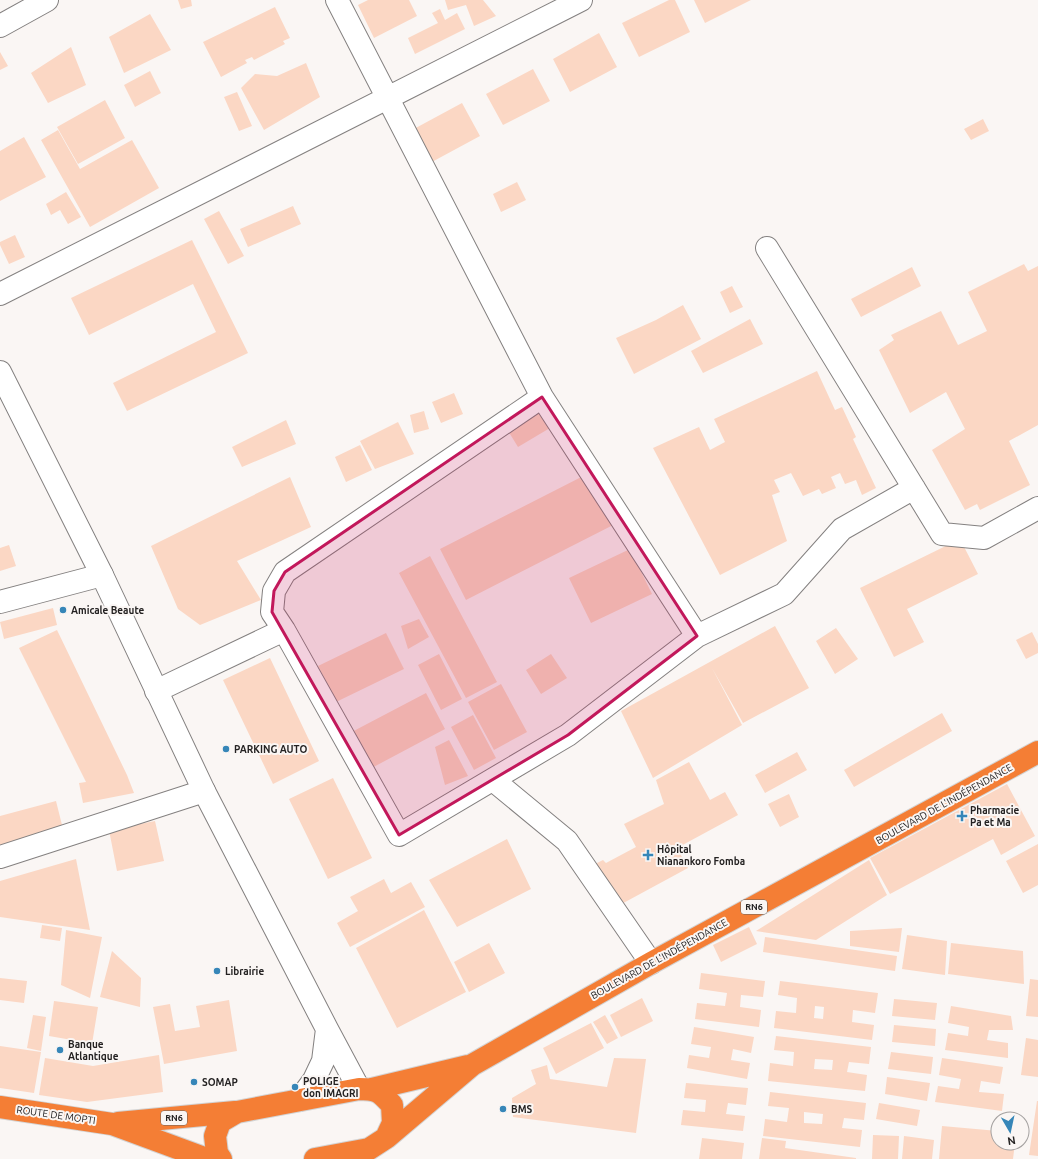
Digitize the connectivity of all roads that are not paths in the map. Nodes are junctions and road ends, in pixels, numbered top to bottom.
1 (47, 0) edge
2 (337, 0) edge
3 (581, 0) edge
4 (0, 26) edge
5 (388, 98) junction
6 (768, 248) dead end
7 (0, 294) edge
8 (0, 372) edge
9 (542, 396) junction
10 (914, 488) junction
11 (1038, 508) edge
12 (102, 575) junction
13 (0, 602) edge
14 (284, 630) junction
15 (697, 636) junction
16 (156, 691) junction
17 (1038, 752) edge
18 (493, 780) junction
19 (204, 791) junction
20 (0, 857) edge
21 (651, 963) junction
22 (327, 1029) junction
23 (472, 1065) junction
24 (366, 1089) junction
25 (299, 1100) junction
26 (0, 1107) edge
27 (236, 1112) junction
28 (112, 1124) junction
29 (386, 1138) junction
30 (207, 1159) edge
31 (221, 1159) edge
32 (315, 1159) edge

1 - 4 street
2 - 5 street
3 - 5 street
5 - 7 street
5 - 9 street
6 - 10 street
8 - 12 street
9 - 14 street
9 - 15 street
10 - 11 street
10 - 15 street
12 - 13 street
12 - 16 street
14 - 16 street
14 - 18 street
15 - 18 street
16 - 19 street
17 - 21 highway, BOULEVARD DE L'INDÉPENDANCE / RN6
18 - 21 street
19 - 20 street
19 - 22 street
21 - 23 highway, BOULEVARD DE L'INDÉPENDANCE / RN6
22 - 24 street
22 - 25 street
23 - 24 highway, BOULEVARD DE L'INDÉPENDANCE / RN6
23 - 29 highway, BOULEVARD DE L'INDÉPENDANCE / RN6
24 - 25 highway, BOULEVARD DE L'INDÉPENDANCE
24 - 29 highway
25 - 27 highway, ROUTE DE MOPTI
26 - 28 highway, ROUTE DE MOPTI / RN6
27 - 28 highway, ROUTE DE MOPTI / RN6
27 - 31 highway
28 - 30 highway, ROUTE DE MOPTI / RN6
29 - 32 highway, BOULEVARD DE L'INDÉPENDANCE

